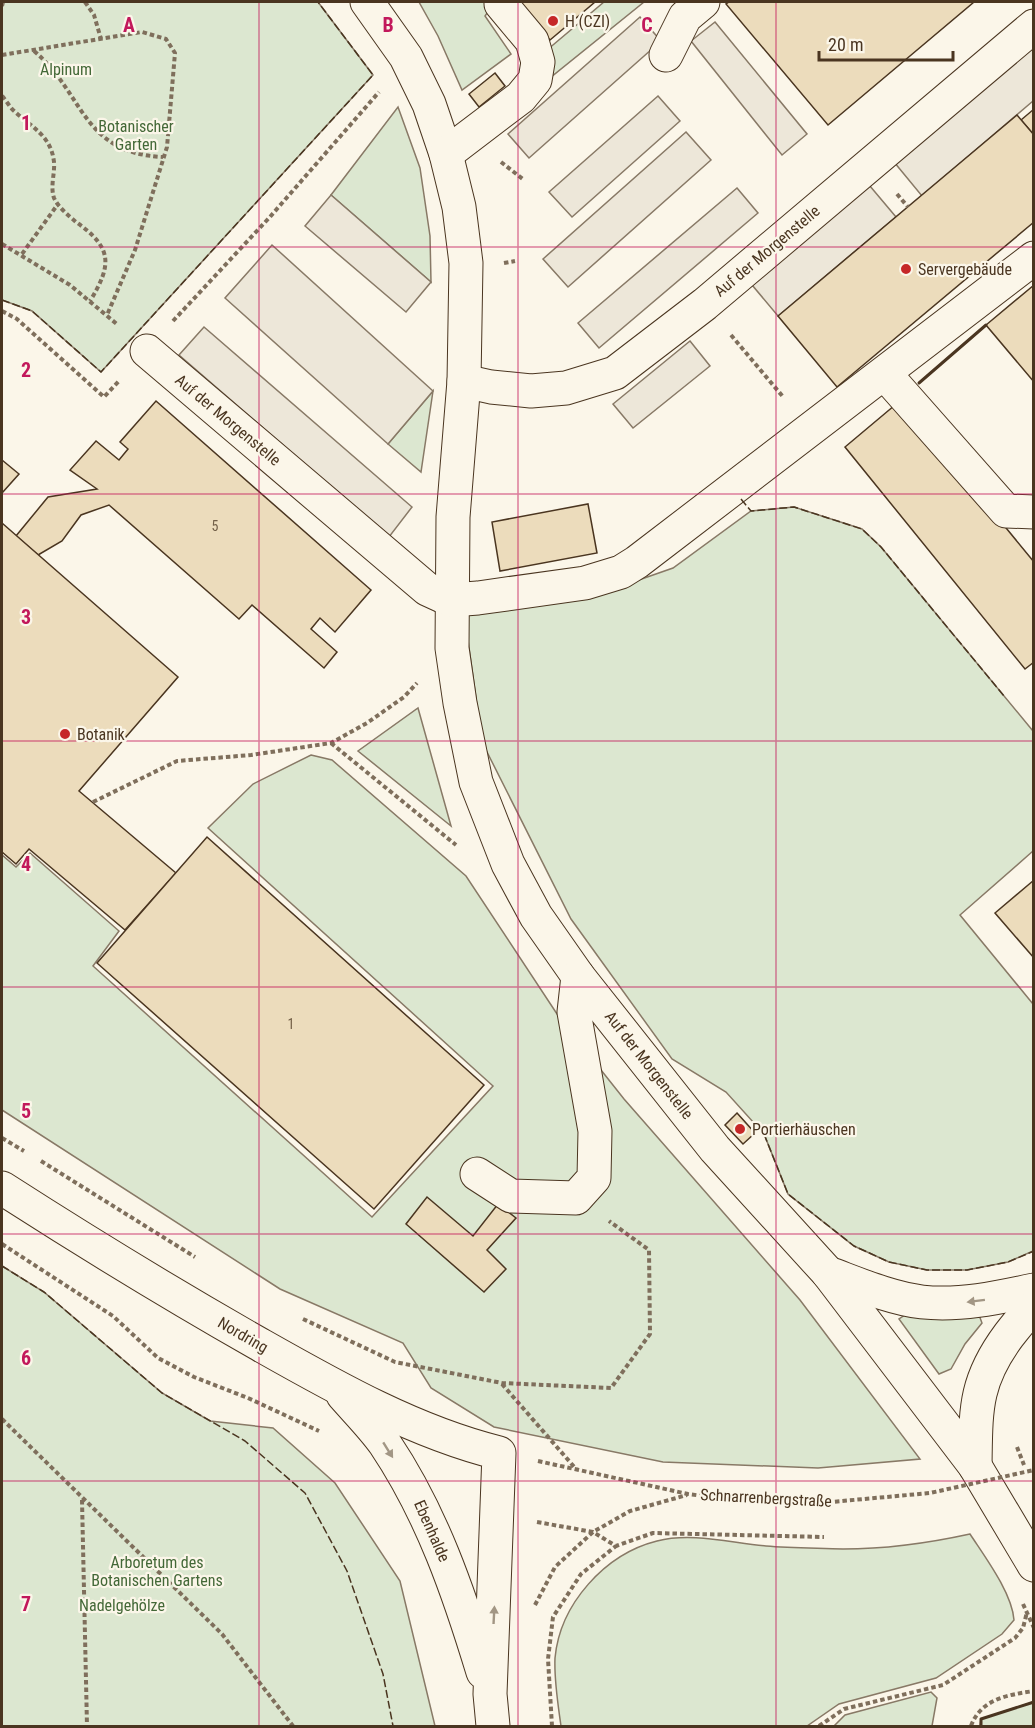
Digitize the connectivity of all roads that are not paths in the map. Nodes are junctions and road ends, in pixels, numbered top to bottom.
1 (367, 2) edge
2 (703, 2) edge
3 (501, 4) dead end
4 (1034, 26) edge
5 (666, 55) dead end
6 (446, 154) junction
7 (1034, 258) edge
8 (147, 351) road end
9 (885, 374) junction
10 (464, 381) junction
11 (1034, 512) edge
12 (451, 600) junction
13 (578, 976) junction
14 (477, 1174) dead end
15 (2, 1188) edge
16 (828, 1273) junction
17 (1034, 1290) edge
18 (1034, 1307) edge
19 (337, 1389) junction
20 (500, 1453) joint
21 (961, 1479) junction
22 (1034, 1565) edge
23 (490, 1694) junction
24 (493, 1726) edge

1 - 6 street, Auf der Morgenstelle
2 - 5 street
3 - 6 street
4 - 10 street, Auf der Morgenstelle
6 - 10 street, Auf der Morgenstelle
7 - 9 street
8 - 12 street, Auf der Morgenstelle
9 - 11 street
9 - 12 street
10 - 12 street, Auf der Morgenstelle
12 - 13 street, Auf der Morgenstelle
13 - 14 street
13 - 16 street, Auf der Morgenstelle
15 - 19 street, Nordring
17 -> 16 street
16 - 21 street, Auf der Morgenstelle
18 - 21 street
19 - 20 street, Nordring
19 -> 23 street, Ebenhalde
23 -> 20 street, Ebenhalde
21 - 22 street, Auf der Morgenstelle
23 - 24 street, Ebenhalde

